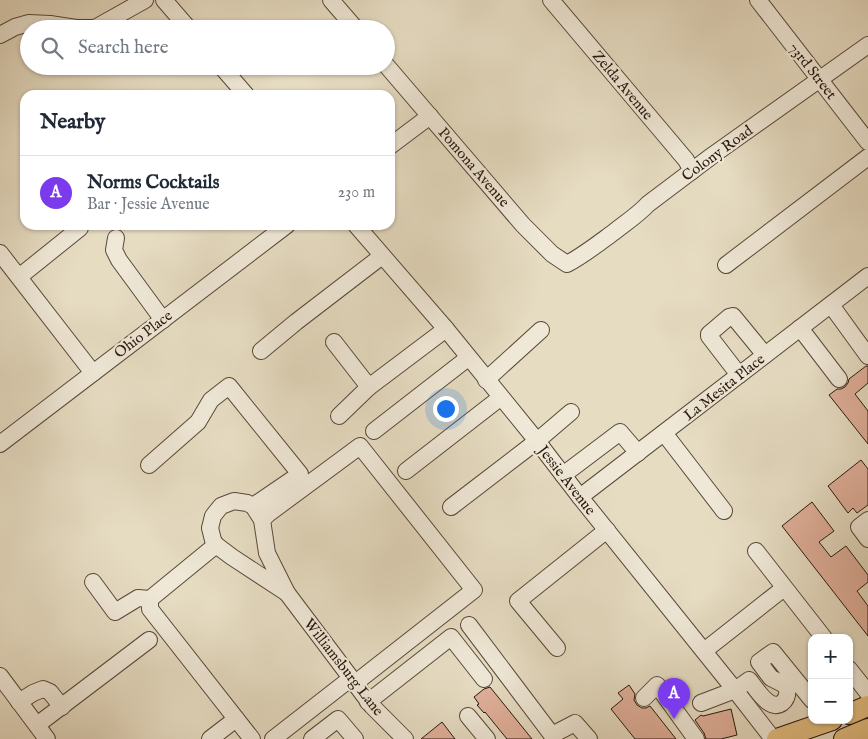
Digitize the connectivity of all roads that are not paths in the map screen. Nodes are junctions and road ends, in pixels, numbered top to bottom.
1 (145, 0) edge
2 (164, 0) edge
3 (331, 0) edge
4 (551, 0) edge
5 (758, 0) edge
6 (109, 20) edge
7 (181, 20) edge
8 (348, 20) edge
9 (20, 26) edge
10 (0, 35) edge
11 (868, 45) edge
12 (229, 75) edge
13 (395, 75) edge
14 (820, 79) junction
15 (242, 90) edge
16 (430, 116) junction
17 (395, 142) edge
18 (868, 142) edge
19 (868, 157) edge
20 (692, 171) junction
21 (78, 230) edge
22 (280, 230) edge
23 (360, 230) edge
24 (116, 238) dead end
25 (0, 253) edge
26 (382, 256) junction
27 (567, 264) joint
28 (726, 265) dead end
29 (868, 276) edge
30 (19, 277) junction
31 (830, 305) junction
32 (163, 320) junction
33 (800, 328) junction
34 (446, 329) junction
35 (541, 330) dead end
36 (334, 342) dead end
37 (261, 352) dead end
38 (765, 355) junction
39 (868, 356) edge
40 (468, 358) junction
41 (93, 373) junction
42 (740, 375) junction
43 (838, 379) dead end
44 (486, 380) junction
45 (369, 386) junction
46 (500, 398) junction
47 (571, 412) dead end
48 (339, 416) dead end
49 (374, 431) dead end
50 (664, 433) junction
51 (537, 441) junction
52 (0, 444) edge
53 (638, 452) junction
54 (149, 465) dead end
55 (406, 471) dead end
56 (563, 475) junction
57 (580, 498) junction
58 (253, 506) junction
59 (450, 507) dead end
60 (724, 511) dead end
61 (262, 520) junction
62 (868, 520) edge
63 (607, 530) junction
64 (868, 539) edge
65 (216, 545) junction
66 (756, 551) dead end
67 (93, 582) dead end
68 (784, 588) junction
69 (287, 593) junction
70 (150, 599) junction
71 (469, 626) dead end
72 (821, 634) edge
73 (149, 640) dead end
74 (556, 648) dead end
75 (704, 651) junction
76 (764, 669) junction
77 (853, 674) edge
78 (0, 676) edge
79 (484, 679) dead end
80 (749, 680) junction
81 (352, 681) junction
82 (735, 690) junction
83 (868, 693) edge
84 (808, 695) edge
85 (644, 698) dead end
86 (19, 702) junction
87 (368, 702) junction
88 (702, 703) dead end
89 (868, 706) edge
90 (62, 707) junction
91 (853, 712) edge
92 (468, 716) dead end
93 (236, 719) junction
94 (818, 724) edge
95 (37, 725) junction
96 (868, 729) edge
97 (553, 737) edge
98 (47, 739) edge
99 (210, 739) edge
100 (252, 739) edge
101 (273, 739) edge
102 (312, 739) edge
103 (355, 739) edge
104 (404, 739) edge
105 (487, 739) edge
106 (588, 739) edge
107 (696, 739) edge
108 (773, 739) edge
109 (777, 739) edge
110 (844, 739) edge

1 - 6 street
2 - 7 street
3 - 8 street
4 - 20 street, Zelda Avenue
5 - 14 street, 73rd Street
9 - 10 street
11 - 14 street, Colony Road
12 - 15 street
13 - 16 street, Pomona Avenue
14 - 18 street, 73rd Street
14 - 20 street, Colony Road
16 - 17 street
16 - 27 street, Pomona Avenue
19 - 28 street
20 - 27 street, Colony Road
21 - 30 street
22 - 32 street, Ohio Place
23 - 26 street, Jessie Avenue
24 - 32 street
25 - 30 street
26 - 34 street, Jessie Avenue
26 - 37 street
29 - 31 street, La Mesita Place
30 - 41 street
31 - 33 street, La Mesita Place
31 - 39 street
32 - 41 street, Ohio Place
33 - 38 street, La Mesita Place
33 - 43 street
34 - 40 street, Jessie Avenue
34 - 45 street
35 - 44 street
36 - 45 street
38 - 42 street, La Mesita Place
38 - 42 street
40 - 44 street, Jessie Avenue
40 - 49 street
41 - 52 street, Ohio Place
42 - 50 street, La Mesita Place
44 - 46 street, Jessie Avenue
45 - 48 street
46 - 51 street, Jessie Avenue
46 - 55 street
47 - 51 street
50 - 53 street, La Mesita Place
50 - 60 street
51 - 56 street, Jessie Avenue
51 - 59 street
53 - 56 street
53 - 57 street, La Mesita Place
54 - 58 street
56 - 57 street, Jessie Avenue
57 - 63 street, Jessie Avenue
58 - 61 street, Williamsburg Lane
58 - 65 street
61 - 69 street, Williamsburg Lane
61 - 81 street
62 - 64 street
63 - 74 street
63 - 75 street, Jessie Avenue
65 - 69 street, Williamsburg Lane
65 - 70 street
66 - 68 street
67 - 70 street
68 - 72 street
68 - 75 street
69 - 81 street, Williamsburg Lane
70 - 93 street
71 - 97 street
73 - 90 street
75 - 82 street, Jessie Avenue
76 - 80 street
76 - 80 street
76 - 84 street
77 - 83 street
78 - 86 street
79 - 87 street
80 - 82 street
81 - 87 street, Williamsburg Lane
81 - 101 street
82 - 88 street
82 - 108 street, Jessie Avenue
85 - 107 street
86 - 90 street
86 - 95 street
87 - 104 street, Williamsburg Lane
89 - 91 main road
90 - 95 street
92 - 105 street
93 - 99 street
93 - 100 street
94 - 109 main road
95 - 98 street
96 - 110 main road
97 - 106 street
102 - 103 street

